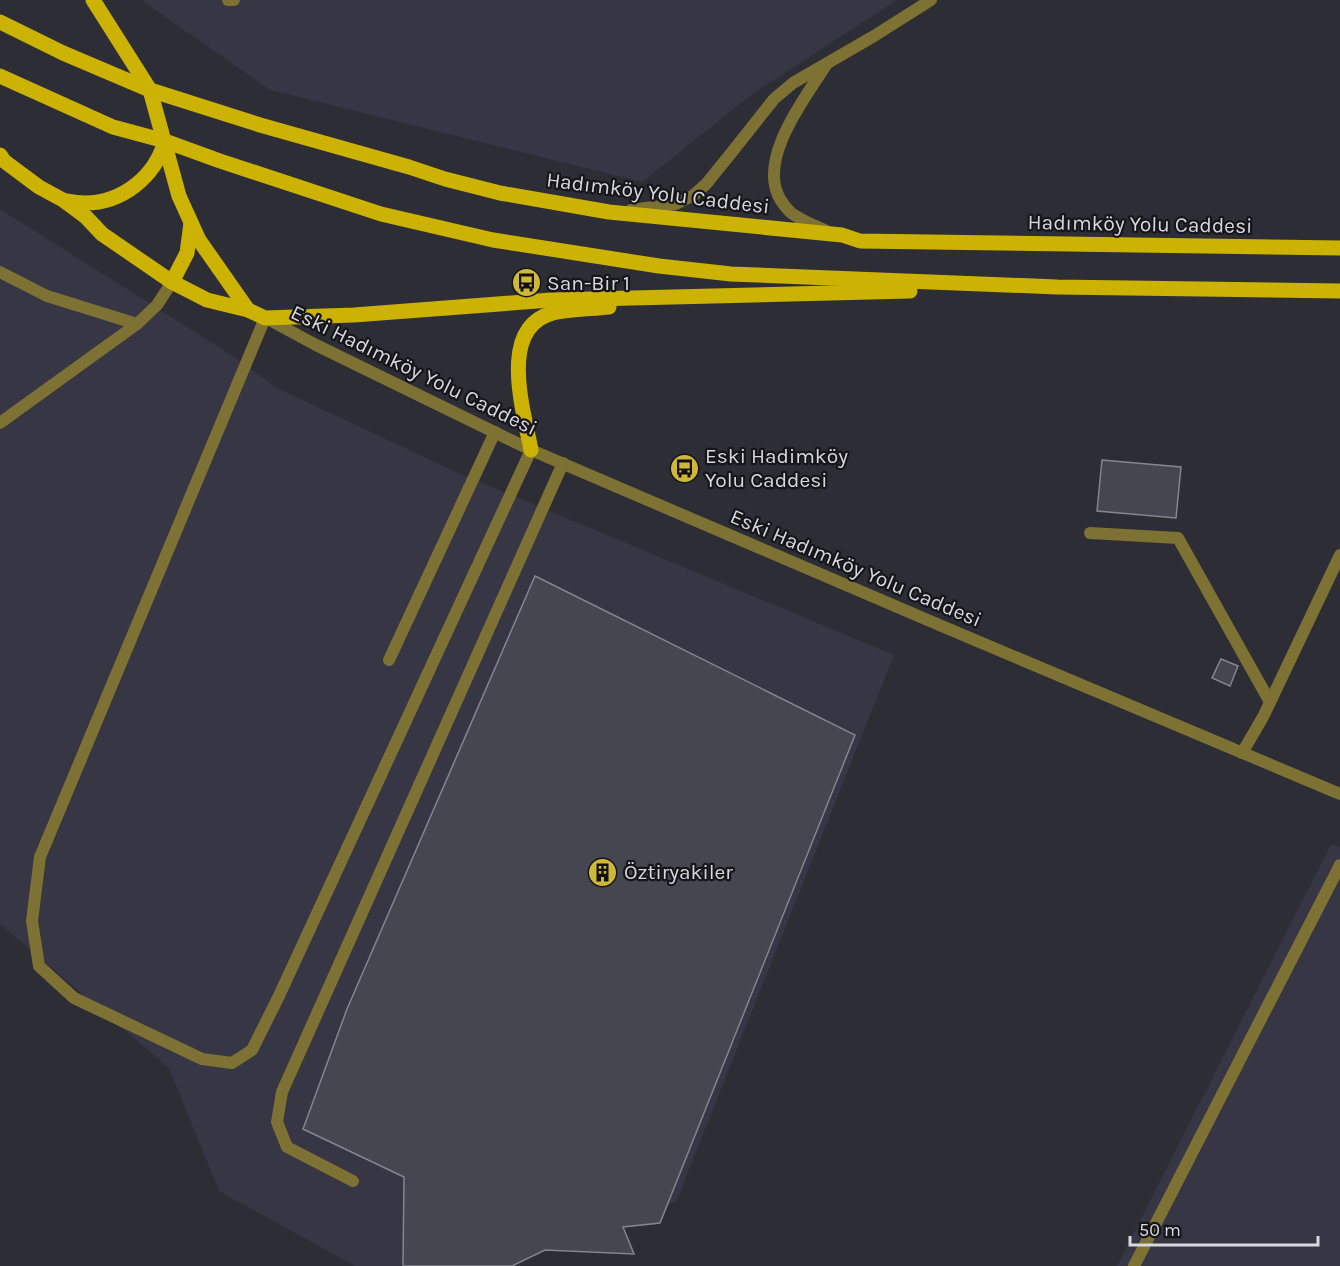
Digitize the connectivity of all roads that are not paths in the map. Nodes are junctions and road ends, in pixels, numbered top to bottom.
1 (93, 0) edge
2 (228, 0) edge
3 (234, 0) edge
4 (931, 0) edge
5 (0, 22) edge
6 (826, 64) junction
7 (0, 76) edge
8 (150, 90) junction
9 (165, 141) junction
10 (1, 158) edge
11 (63, 200) junction
12 (609, 212) junction
13 (191, 223) junction
14 (842, 236) junction
15 (1340, 248) edge
16 (0, 272) edge
17 (172, 282) junction
18 (1057, 287) junction
19 (1340, 291) edge
20 (725, 295) junction
21 (248, 310) junction
22 (265, 318) junction
23 (137, 324) junction
24 (0, 423) edge
25 (495, 432) junction
26 (531, 450) junction
27 (563, 463) junction
28 (1090, 533) dead end
29 (1340, 555) edge
30 (389, 660) dead end
31 (1270, 702) junction
32 (1242, 753) junction
33 (1340, 794) edge
34 (1340, 865) edge
35 (354, 1181) dead end
36 (1134, 1266) edge

1 - 8 main road
2 - 3 street
4 - 6 street
5 - 8 main road, Hadımköy Yolu Caddesi
6 - 12 street
6 - 14 street
7 - 9 main road
8 - 9 main road
8 - 12 main road, Hadımköy Yolu Caddesi
9 - 11 main road
9 - 13 main road
9 - 18 main road
10 - 11 main road
11 - 17 main road
12 - 14 main road, Hadımköy Yolu Caddesi
13 - 17 main road
13 - 21 main road
14 - 15 main road, Hadımköy Yolu Caddesi
16 - 23 street
17 - 21 main road
17 - 23 street
18 - 19 main road
18 - 20 main road
20 - 22 main road
20 - 26 main road
21 - 22 main road
22 - 25 street, Eski Hadımköy Yolu Caddesi
22 - 26 street
23 - 24 street
25 - 26 street, Eski Hadımköy Yolu Caddesi
25 - 30 street
26 - 27 street, Eski Hadımköy Yolu Caddesi
27 - 32 street, Eski Hadımköy Yolu Caddesi
27 - 35 street
28 - 31 street
29 - 31 street
31 - 32 street
32 - 33 street, Eski Hadımköy Yolu Caddesi
34 - 36 street

